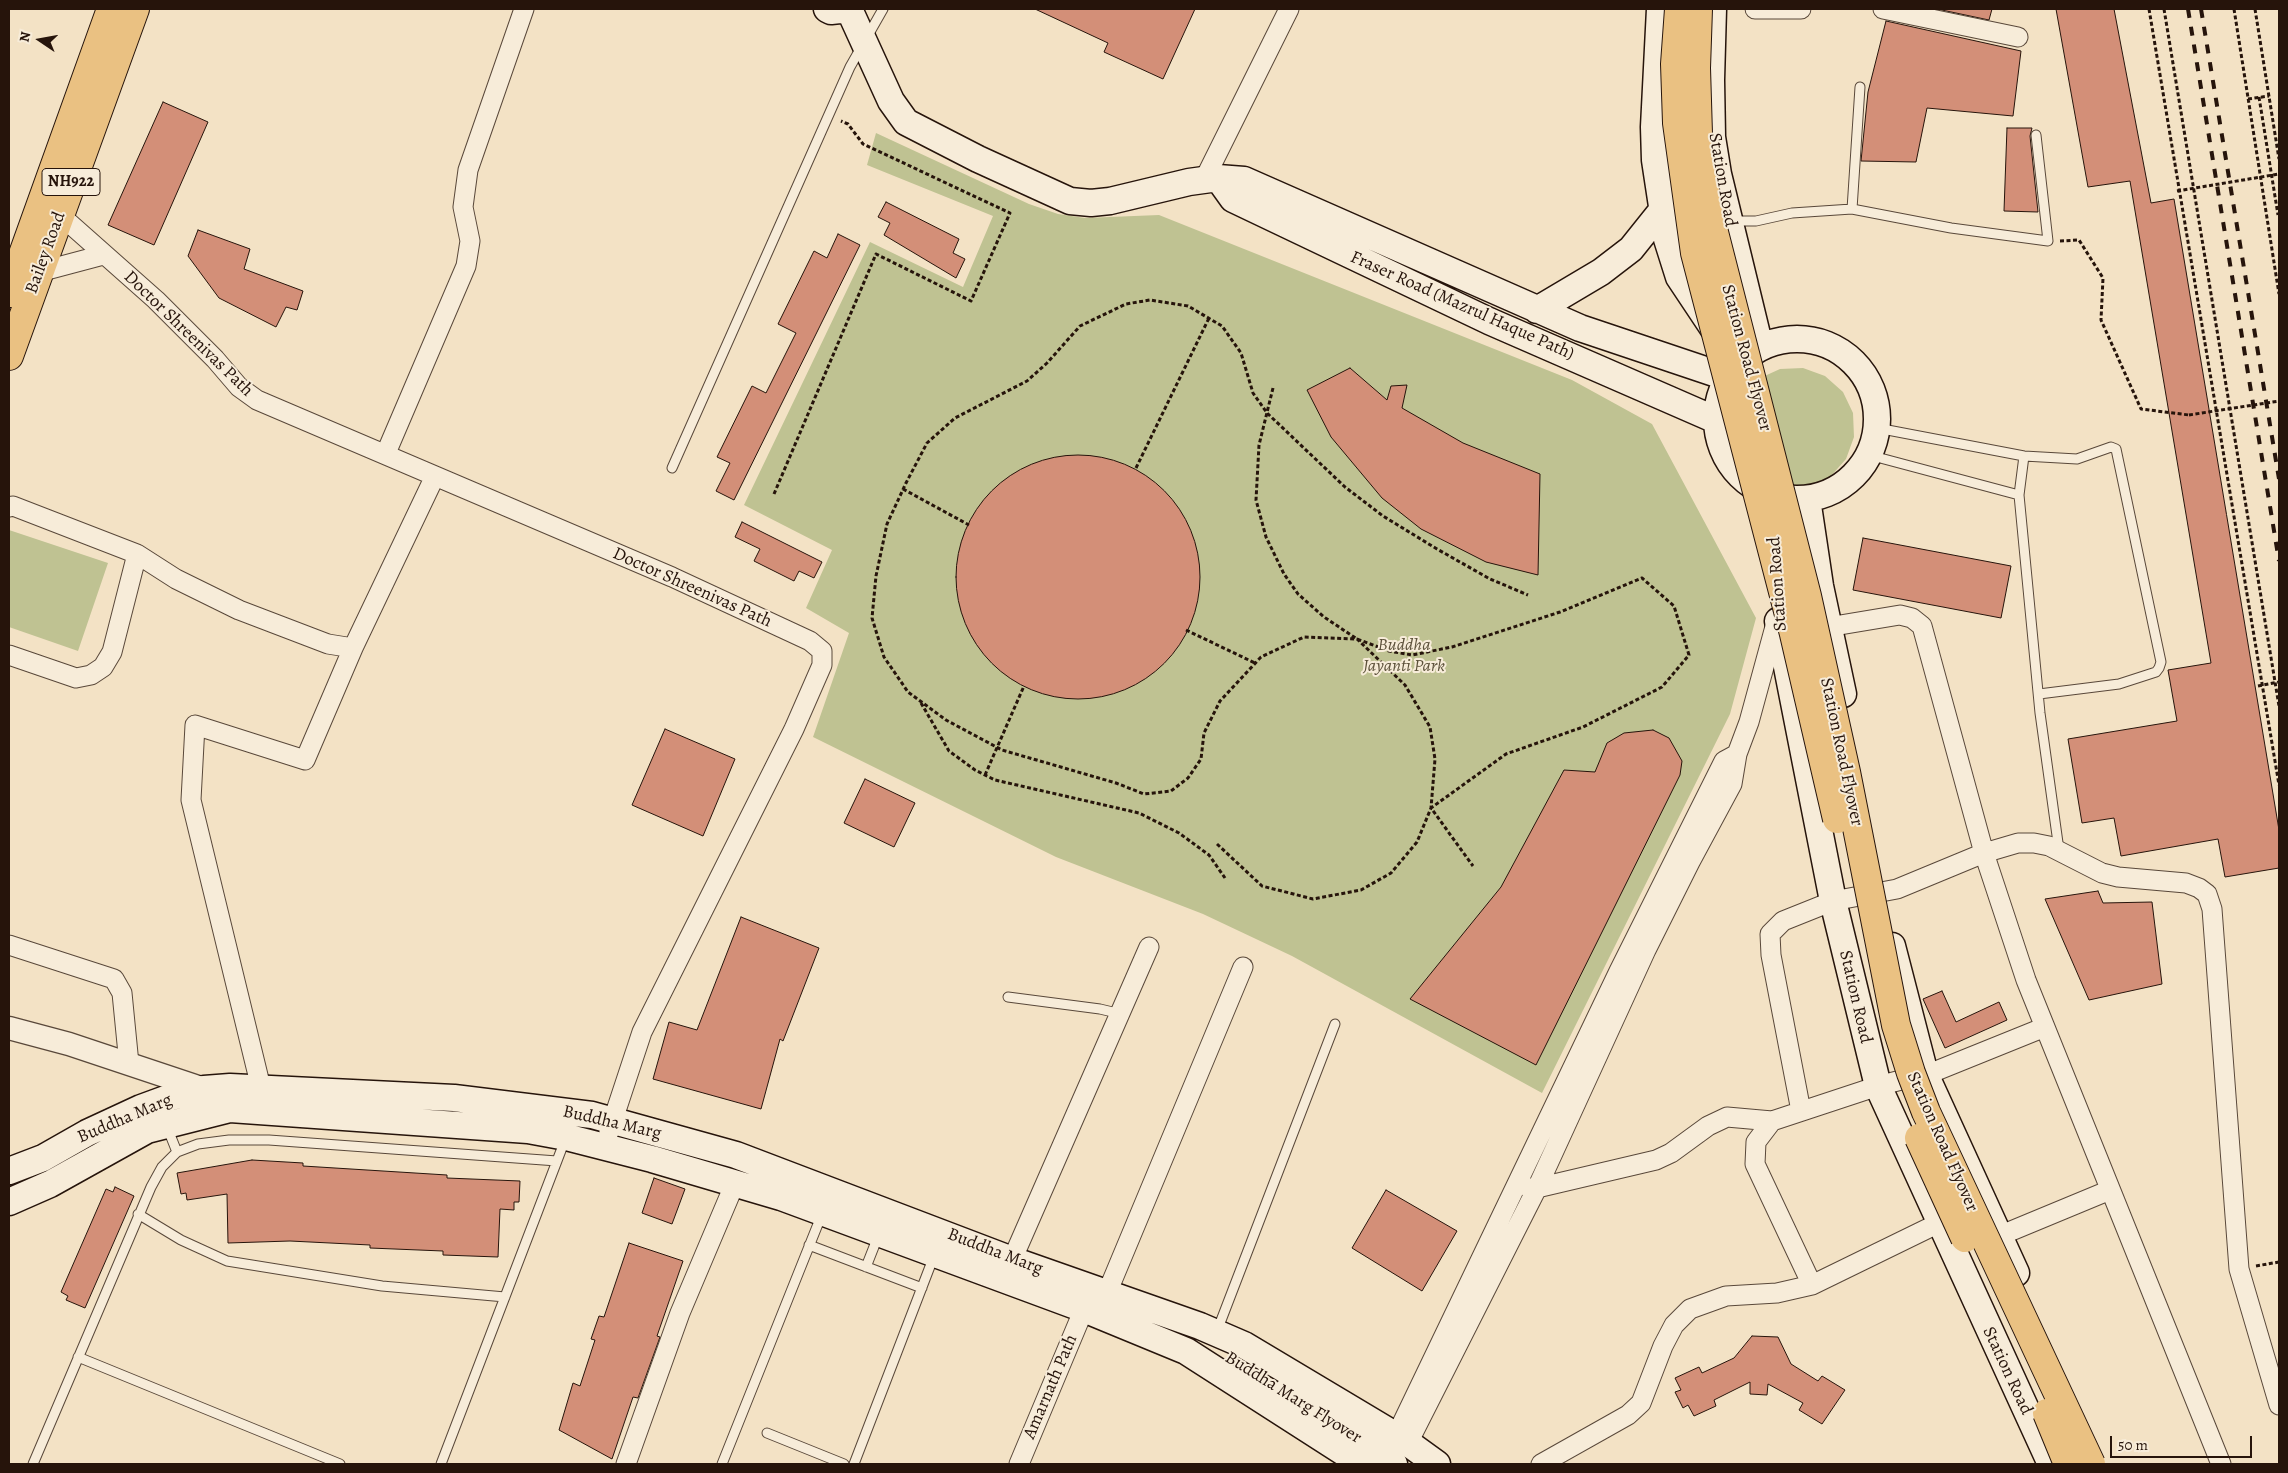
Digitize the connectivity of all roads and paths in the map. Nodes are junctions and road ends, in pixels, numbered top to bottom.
1 (524, 9) edge
2 (827, 9) edge
3 (849, 9) edge
4 (883, 9) edge
5 (1289, 9) edge
6 (1660, 9) edge
7 (1679, 9) edge
8 (1698, 9) edge
9 (1713, 9) edge
10 (1755, 9) edge
11 (1801, 9) edge
12 (1883, 9) edge
13 (2148, 9) edge
14 (2164, 9) edge
15 (2234, 9) edge
16 (2254, 9) edge
17 (122, 13) edge
18 (2018, 37) dead end
19 (865, 42) junction
20 (1860, 87) dead end
21 (2269, 96) junction
22 (2259, 98) junction
23 (2248, 99) junction
24 (848, 124) dead end
25 (2036, 135) dead end
26 (2279, 159) edge
27 (2279, 174) edge
28 (2272, 175) junction
29 (1211, 179) junction
30 (2177, 191) dead end
31 (1663, 209) junction
32 (1852, 209) junction
33 (60, 214) junction
34 (2278, 215) edge
35 (2267, 217) junction
36 (1729, 220) junction
37 (2048, 241) junction
38 (103, 255) junction
39 (22, 264) edge
40 (9, 293) edge
41 (2279, 294) edge
42 (1537, 310) junction
43 (1209, 318) junction
44 (1760, 347) junction
45 (9, 356) edge
46 (1732, 370) junction
47 (1273, 388) dead end
48 (2279, 401) edge
49 (1267, 413) junction
50 (1716, 420) junction
51 (1878, 428) junction
52 (386, 453) junction
53 (1870, 455) junction
54 (2024, 456) junction
55 (672, 468) dead end
56 (1136, 468) dead end
57 (434, 476) junction
58 (903, 489) junction
59 (774, 494) dead end
60 (2019, 494) junction
61 (1774, 496) junction
62 (1807, 498) junction
63 (9, 507) edge
64 (969, 525) dead end
65 (138, 554) junction
66 (1528, 595) dead end
67 (1778, 618) junction
68 (1828, 627) junction
69 (1186, 630) dead end
70 (1357, 640) junction
71 (353, 648) junction
72 (9, 654) edge
73 (1256, 663) junction
74 (2279, 682) edge
75 (1024, 686) dead end
76 (2258, 686) dead end
77 (2038, 694) junction
78 (919, 700) junction
79 (2279, 706) edge
80 (996, 747) junction
81 (985, 775) junction
82 (2279, 785) edge
83 (1431, 808) junction
84 (1217, 844) dead end
85 (2059, 851) junction
86 (1984, 853) junction
87 (1473, 866) dead end
88 (1225, 878) dead end
89 (1879, 892) junction
90 (1833, 901) junction
91 (9, 946) edge
92 (1149, 947) dead end
93 (1243, 967) dead end
94 (1008, 997) dead end
95 (1121, 1014) junction
96 (1335, 1024) dead end
97 (2045, 1027) junction
98 (9, 1028) edge
99 (1594, 1044) junction
100 (129, 1064) junction
101 (1925, 1074) junction
102 (1878, 1086) junction
103 (204, 1089) junction
104 (263, 1099) junction
105 (1801, 1111) junction
106 (613, 1121) junction
107 (1772, 1121) junction
108 (166, 1124) junction
109 (566, 1137) junction
110 (605, 1146) junction
111 (177, 1152) junction
112 (557, 1162) junction
113 (9, 1171) edge
114 (735, 1183) junction
115 (1516, 1187) junction
116 (1537, 1188) junction
117 (2110, 1190) junction
118 (9, 1202) edge
119 (822, 1212) junction
120 (138, 1214) junction
121 (1939, 1223) junction
122 (879, 1232) junction
123 (2000, 1236) junction
124 (809, 1246) junction
125 (935, 1253) junction
126 (1012, 1260) junction
127 (866, 1267) junction
128 (1812, 1285) junction
129 (922, 1288) junction
130 (1107, 1293) junction
131 (505, 1297) junction
132 (1084, 1309) junction
133 (1216, 1342) junction
134 (1186, 1351) junction
135 (78, 1357) junction
136 (2279, 1405) edge
137 (767, 1433) dead end
138 (1402, 1439) junction
139 (33, 1464) edge
140 (340, 1464) edge
141 (441, 1464) edge
142 (626, 1464) edge
143 (722, 1464) edge
144 (844, 1464) edge
145 (854, 1464) edge
146 (1018, 1464) edge
147 (1362, 1464) edge
148 (1394, 1464) edge
149 (1437, 1464) edge
150 (1541, 1464) edge
151 (2050, 1464) edge
152 (2068, 1464) edge
153 (2091, 1464) edge
154 (2104, 1464) edge
155 (2221, 1464) edge

1 - 52 street
2 - 3 main road, Fraser Road (Mazrul Haque Path)
3 - 19 main road, Fraser Road (Mazrul Haque Path)
4 - 19 lane
5 - 29 street
6 - 31 main road
7 - 152 main road, Station Road Flyover, bridge
8 - 153 main road, Station Road Flyover, bridge
9 - 36 main road, Station Road
10 - 11 street
12 - 18 street
13 - 82 path
14 - 79 path
15 - 23 path
16 - 21 path
17 - 33 main road, Bailey Road / NH922
17 - 39 main road, Bailey Road / NH922
19 - 29 main road, Fraser Road (Mazrul Haque Path)
19 - 55 lane
20 - 32 lane
21 - 22 path
21 - 26 path
22 - 23 path
22 - 28 path
23 - 35 path
24 - 59 path
25 - 37 lane
27 - 28 path, bridge
28 - 30 path, bridge
28 - 34 path
29 - 42 main road, Fraser Road (Mazrul Haque Path)
29 - 50 main road, Fraser Road (Mazrul Haque Path)
31 - 42 main road
31 - 46 main road
32 - 36 lane
32 - 37 lane
33 - 38 street, Doctor Shreenivas Path
33 - 39 main road, Bailey Road / NH922
34 - 35 path
35 - 41 path
36 - 44 main road, Station Road
37 - 48 path, bridge
38 - 39 street
38 - 52 street, Doctor Shreenivas Path
39 - 40 main road, Bailey Road / NH922
39 - 45 main road, Bailey Road / NH922
42 - 46 main road, Fraser Road (Mazrul Haque Path)
43 - 49 path
43 - 56 path
43 - 58 path
44 - 46 main road
44 - 51 main road
46 - 50 main road
47 - 49 path
49 - 66 path
49 - 70 path
50 - 61 main road
51 - 53 main road
51 - 54 lane
52 - 57 street, Doctor Shreenivas Path
53 - 60 lane
53 - 62 main road
54 - 60 lane
54 - 77 lane
57 - 71 street
57 - 106 street, Doctor Shreenivas Path
58 - 64 path
58 - 78 path
60 - 77 lane
61 - 62 main road
61 - 67 main road, Station Road
62 - 68 main road
63 - 65 street
65 - 71 street
65 - 72 street
67 - 90 main road, Station Road
67 - 99 street
68 - 86 street
68 - 89 main road
69 - 73 path
70 - 73 path
70 - 83 path
70 - 83 path
71 - 104 street
73 - 80 path
74 - 76 path, bridge
75 - 80 path
77 - 85 lane
78 - 80 path
78 - 81 path
80 - 81 path
81 - 88 path
83 - 84 path
83 - 87 path
85 - 86 street
85 - 136 street
86 - 89 street
86 - 97 street
89 - 90 street
89 - 101 main road
90 - 102 main road, Station Road
90 - 105 street
91 - 100 street
92 - 95 street
93 - 130 street
94 - 95 lane
95 - 126 street
96 - 133 lane
97 - 101 street
97 - 117 street
98 - 100 street
99 - 115 street
99 - 116 street
100 - 103 street
101 - 102 street
101 - 123 main road
102 - 105 street
102 - 121 main road, Station Road
103 - 104 main road, Buddha Marg
103 - 113 main road, Buddha Marg
104 - 106 main road, Buddha Marg
104 - 108 main road, Buddha Marg
104 - 109 main road, Buddha Marg
105 - 107 street
106 - 110 street, Doctor Shreenivas Path
106 - 126 main road, Buddha Marg
107 - 116 street
107 - 128 street
108 - 111 lane
108 - 118 main road, Buddha Marg
109 - 110 main road, Buddha Marg
109 - 112 lane
110 - 114 main road, Buddha Marg
111 - 112 lane
111 - 120 lane
112 - 131 lane
114 - 119 main road, Buddha Marg
114 - 142 street
115 - 116 street
115 - 138 street
116 - 138 street
117 - 123 street
117 - 155 street
119 - 122 main road, Buddha Marg
119 - 124 lane
120 - 131 lane
120 - 135 lane
121 - 128 street
121 - 151 main road, Station Road
122 - 125 main road, Buddha Marg
122 - 127 lane
123 - 154 main road
124 - 127 lane
124 - 143 lane
125 - 129 lane
125 - 132 main road, Buddha Marg
126 - 130 main road, Buddha Marg
127 - 129 lane
128 - 150 street
129 - 145 lane
130 - 133 main road, Buddha Marg
131 - 141 lane
132 - 134 main road, Buddha Marg
132 - 146 street, Amarnath Path
133 - 134 main road, Buddha Marg Flyover
133 - 138 main road
133 - 148 main road, Buddha Marg Flyover
134 - 147 main road, Buddha Marg
135 - 139 lane
135 - 140 lane
137 - 144 lane
138 - 149 main road

